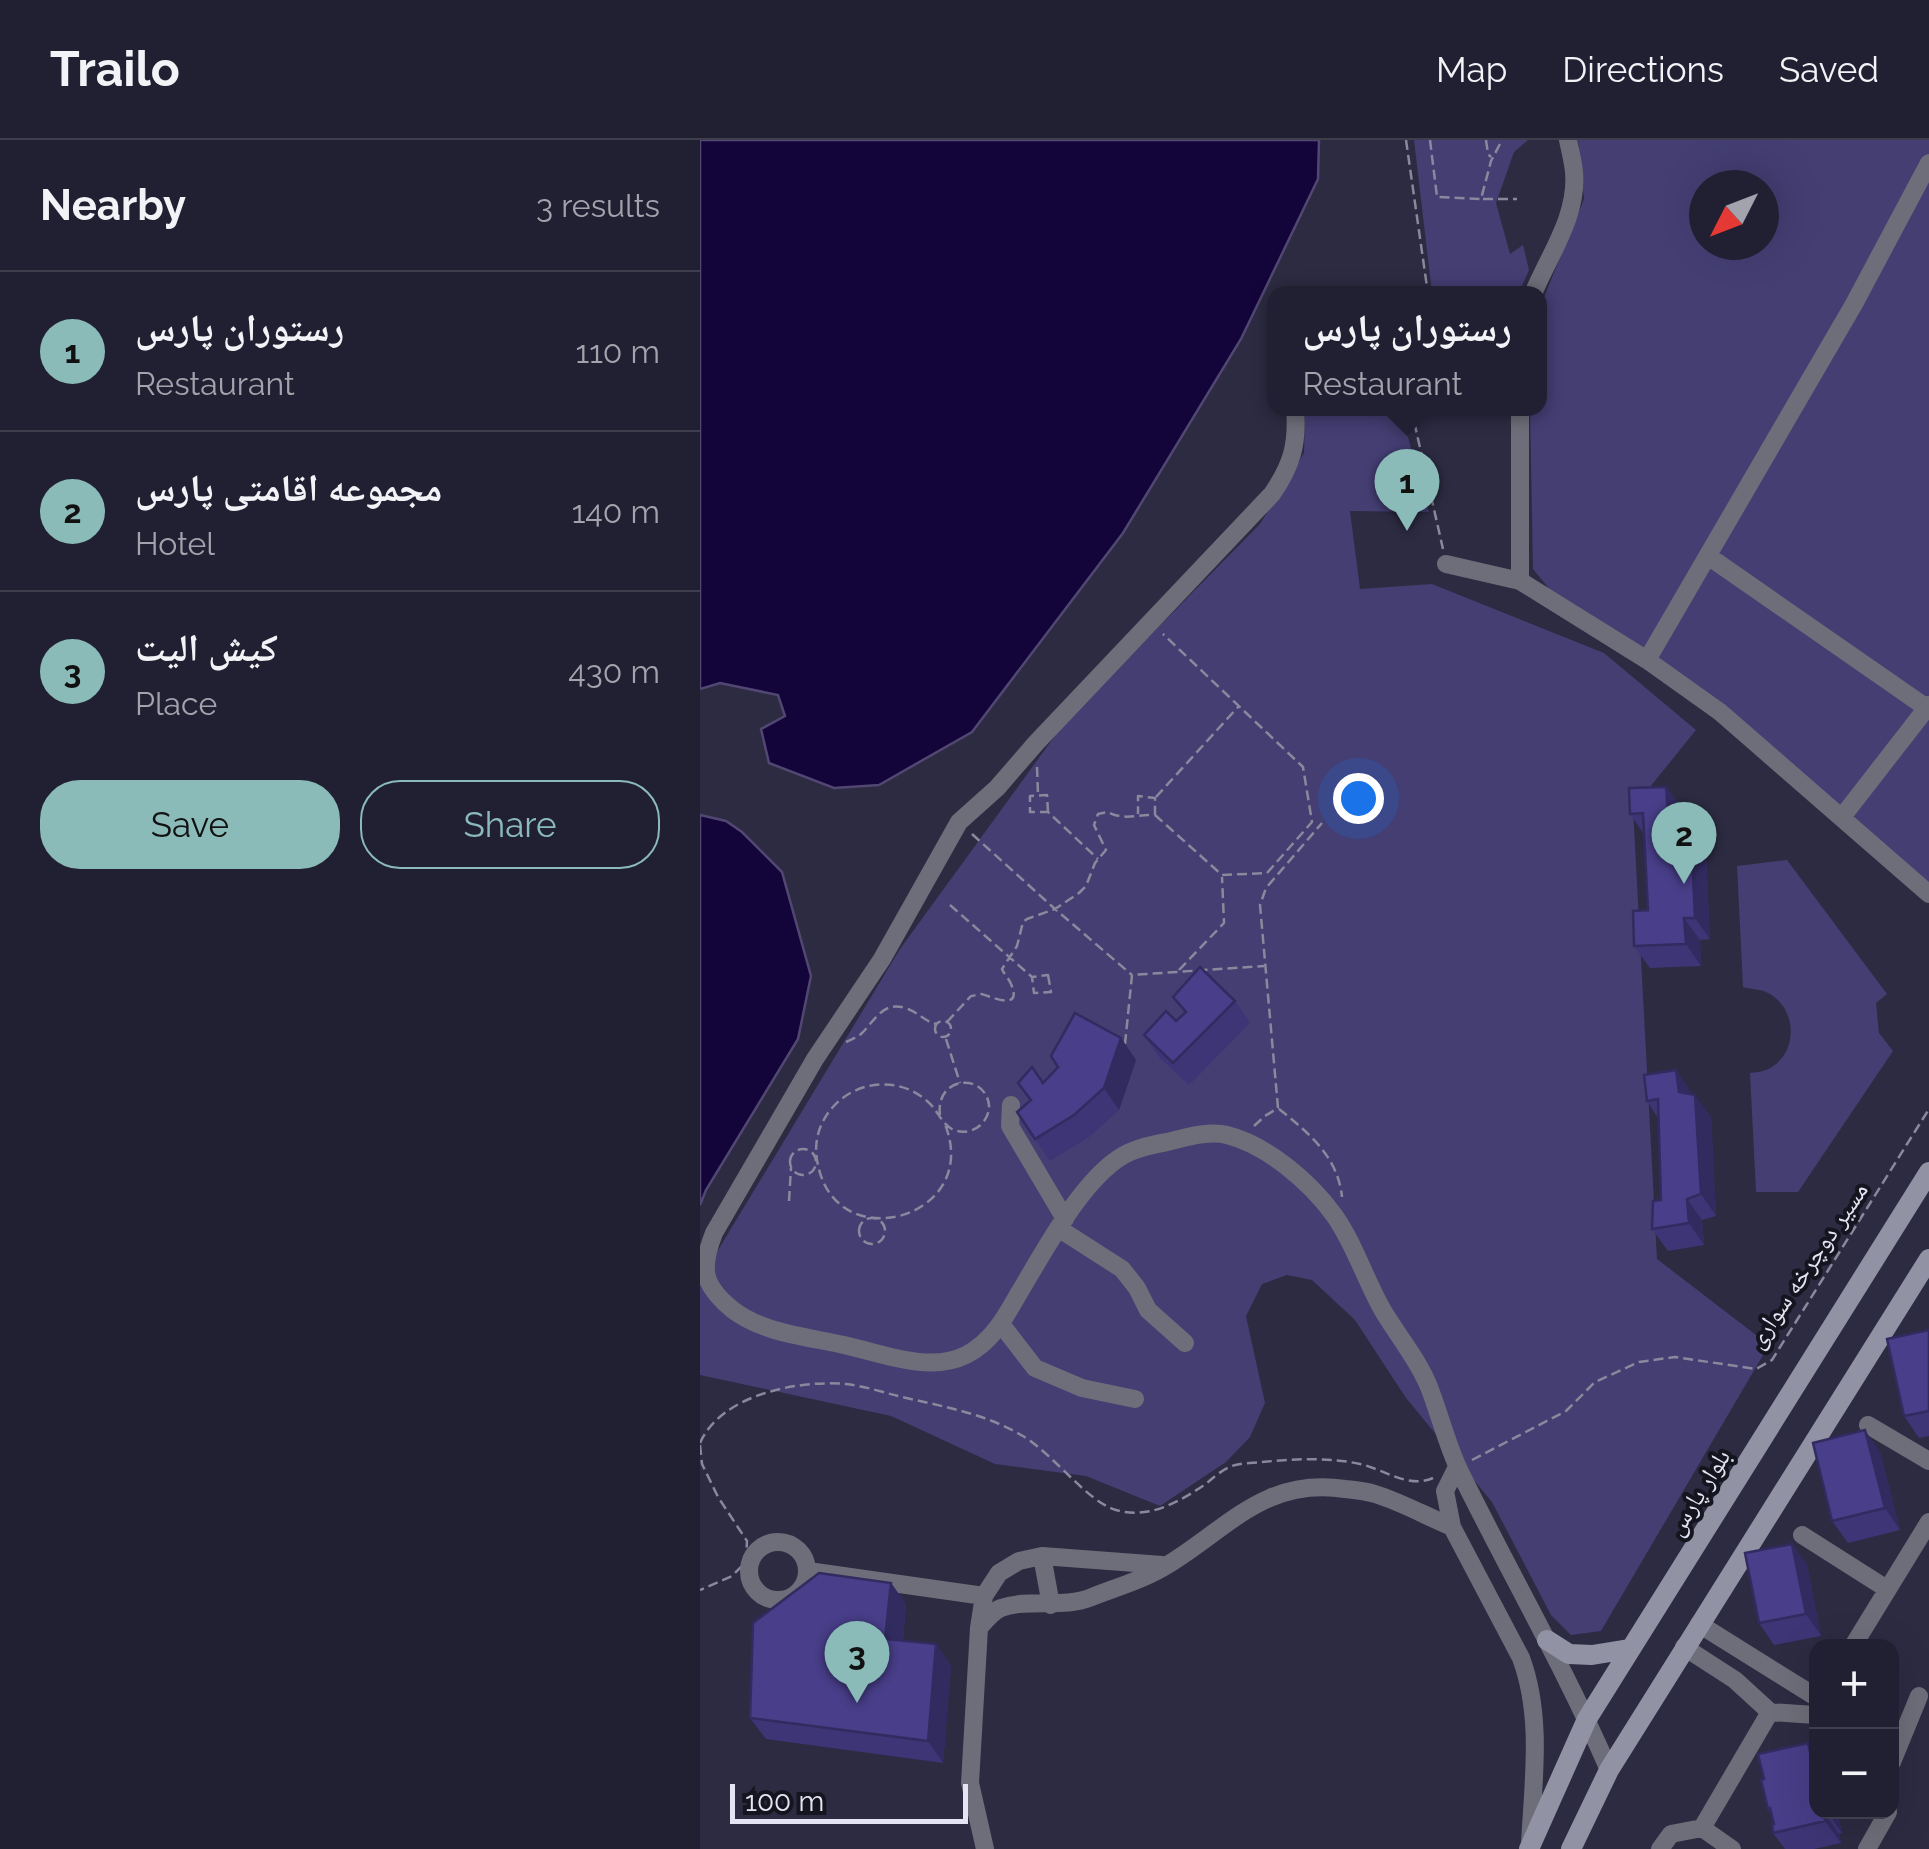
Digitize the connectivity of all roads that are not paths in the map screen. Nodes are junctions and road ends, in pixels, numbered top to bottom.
1 (1568, 140) edge
2 (1929, 163) edge
3 (1537, 286) edge
4 (1295, 416) edge
5 (1520, 416) edge
6 (1708, 556) junction
7 (1446, 564) road end
8 (1520, 581) junction
9 (1648, 660) junction
10 (1928, 707) edge
11 (1842, 818) junction
12 (1929, 894) edge
13 (1011, 1105) dead end
14 (1929, 1172) edge
15 (1061, 1223) junction
16 (1929, 1259) edge
17 (1001, 1324) junction
18 (1185, 1343) dead end
19 (1135, 1399) dead end
20 (1868, 1426) dead end
21 (1929, 1461) edge
22 (1457, 1467) junction
23 (1929, 1522) edge
24 (1452, 1527) junction
25 (1802, 1535) dead end
26 (1042, 1556) junction
27 (1167, 1566) junction
28 (808, 1571) dead end
29 (1887, 1588) junction
30 (984, 1596) junction
31 (1052, 1605) junction
32 (1700, 1624) junction
33 (979, 1628) junction
34 (1857, 1639) edge
35 (1546, 1640) junction
36 (1684, 1648) junction
37 (1629, 1650) junction
38 (1809, 1694) edge
39 (1919, 1696) dead end
40 (1770, 1712) junction
41 (1809, 1715) edge
42 (1586, 1718) junction
43 (1899, 1745) edge
44 (1609, 1770) junction
45 (1884, 1819) edge
46 (1702, 1828) junction
47 (985, 1849) edge
48 (1529, 1849) edge
49 (1571, 1849) edge
50 (1660, 1849) edge
51 (1732, 1849) edge
52 (1867, 1849) edge

1 - 3 street
2 - 6 street
4 - 17 street
5 - 8 street
6 - 9 street
6 - 10 street
7 - 8 street
8 - 9 street
9 - 11 street
10 - 11 street
11 - 12 street
13 - 15 street
14 - 37 main road, بلوار پارس
15 - 17 street
15 - 18 street
15 - 22 street
16 - 32 main road
17 - 19 street
20 - 21 street
22 - 24 street
22 - 35 street
23 - 29 street
24 - 27 street
24 - 48 street
25 - 29 street
26 - 27 street
26 - 30 street
26 - 31 street
27 - 31 street
28 - 30 street
29 - 34 street
30 - 33 street
31 - 33 street
32 - 36 main road
32 - 38 street
33 - 47 street
35 - 37 main road
35 - 42 street
36 - 40 street
36 - 44 main road
37 - 42 main road, بلوار پارس
39 - 43 street
40 - 41 street
40 - 46 street
42 - 44 street
42 - 48 main road, بلوار پارس
44 - 49 main road
45 - 52 street
46 - 50 street
46 - 51 street

